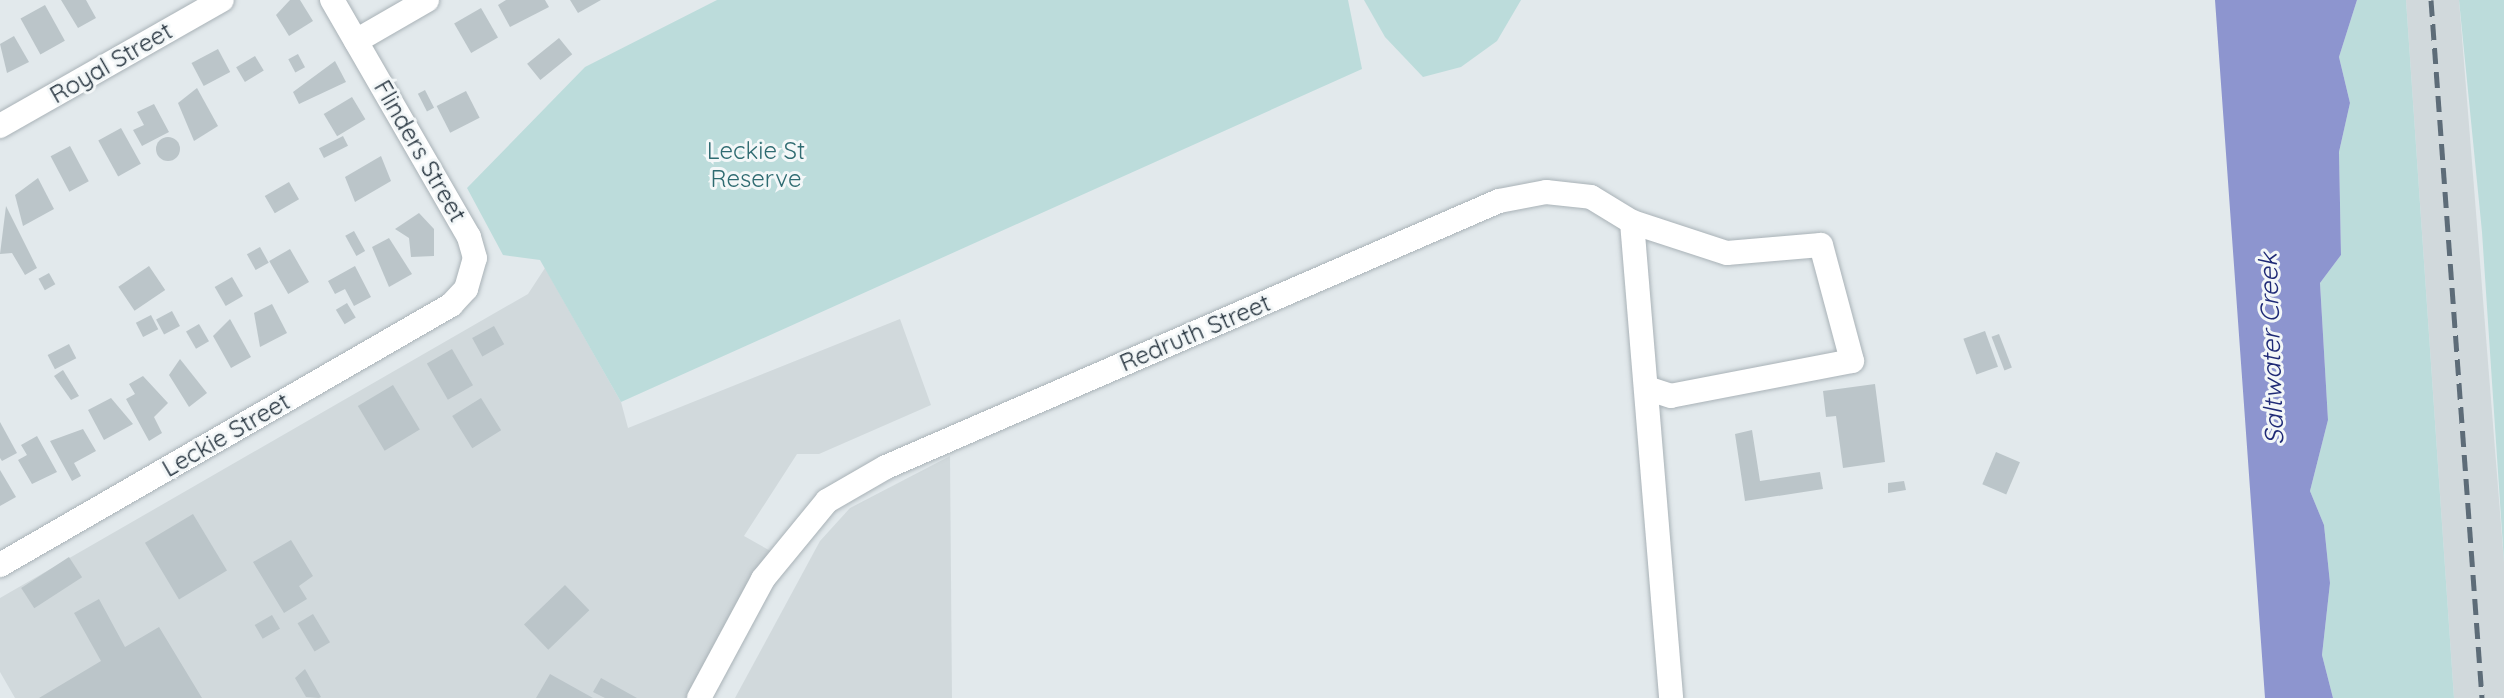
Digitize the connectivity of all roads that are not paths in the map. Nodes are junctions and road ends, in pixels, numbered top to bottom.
1 (222, 0) edge
2 (332, 0) edge
3 (427, 0) edge
4 (356, 41) junction
5 (0, 126) edge
6 (1632, 222) junction
7 (451, 305) joint
8 (1647, 388) junction
9 (0, 565) edge
10 (699, 698) edge
11 (1671, 698) edge

1 - 5 street, Royal Street
2 - 4 street, Flinders Street
3 - 4 street
4 - 7 street, Flinders Street
6 - 8 street
6 - 8 street, Redruth Street
6 - 10 street, Redruth Street
7 - 9 street, Leckie Street
8 - 11 street

